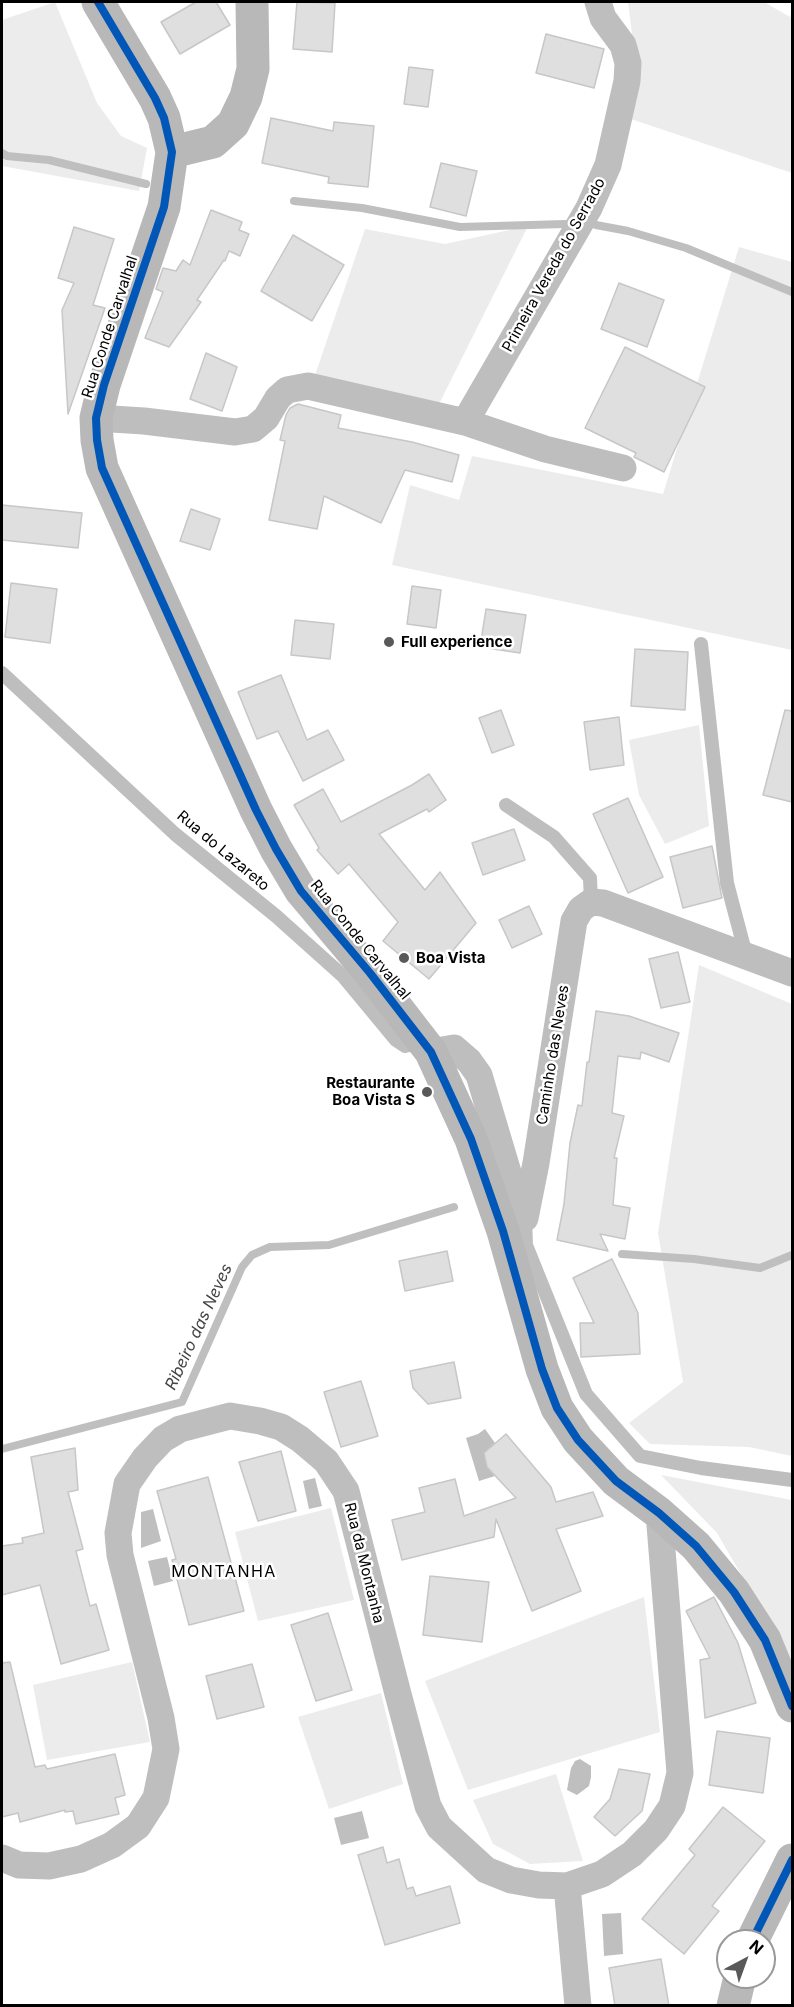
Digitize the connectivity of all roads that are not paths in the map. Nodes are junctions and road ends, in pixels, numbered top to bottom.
1 (98, 2) edge
2 (252, 2) edge
3 (598, 2) edge
4 (172, 152) junction
5 (96, 418) junction
6 (465, 422) junction
7 (623, 468) dead end
8 (701, 644) dead end
9 (2, 673) edge
10 (506, 805) dead end
11 (591, 902) junction
12 (746, 955) junction
13 (792, 973) edge
14 (427, 1046) junction
15 (525, 1218) junction
16 (792, 1480) edge
17 (659, 1513) junction
18 (792, 1706) edge
19 (2, 1858) edge
20 (792, 1860) edge
21 (567, 1886) junction
22 (758, 1929) edge
23 (737, 1989) edge
24 (578, 2006) edge
25 (732, 2006) edge

1 - 4 main road, Rua Conde Carvalhal
2 - 4 main road
3 - 6 street, Primeira Vereda do Serrado
4 - 5 main road, Rua Conde Carvalhal
5 - 6 street
5 - 14 main road, Rua Conde Carvalhal
6 - 7 street
8 - 12 lane
9 - 14 lane, Rua do Lazareto
10 - 11 lane
11 - 12 street
11 - 15 street, Caminho das Neves
12 - 13 street
14 - 15 street
14 - 17 main road, Rua Conde Carvalhal
15 - 16 lane
17 - 18 main road, Rua Conde Carvalhal
17 - 21 street, Rua da Montanha
19 - 21 street, Rua da Montanha
20 - 22 main road
21 - 24 street
23 - 25 main road

